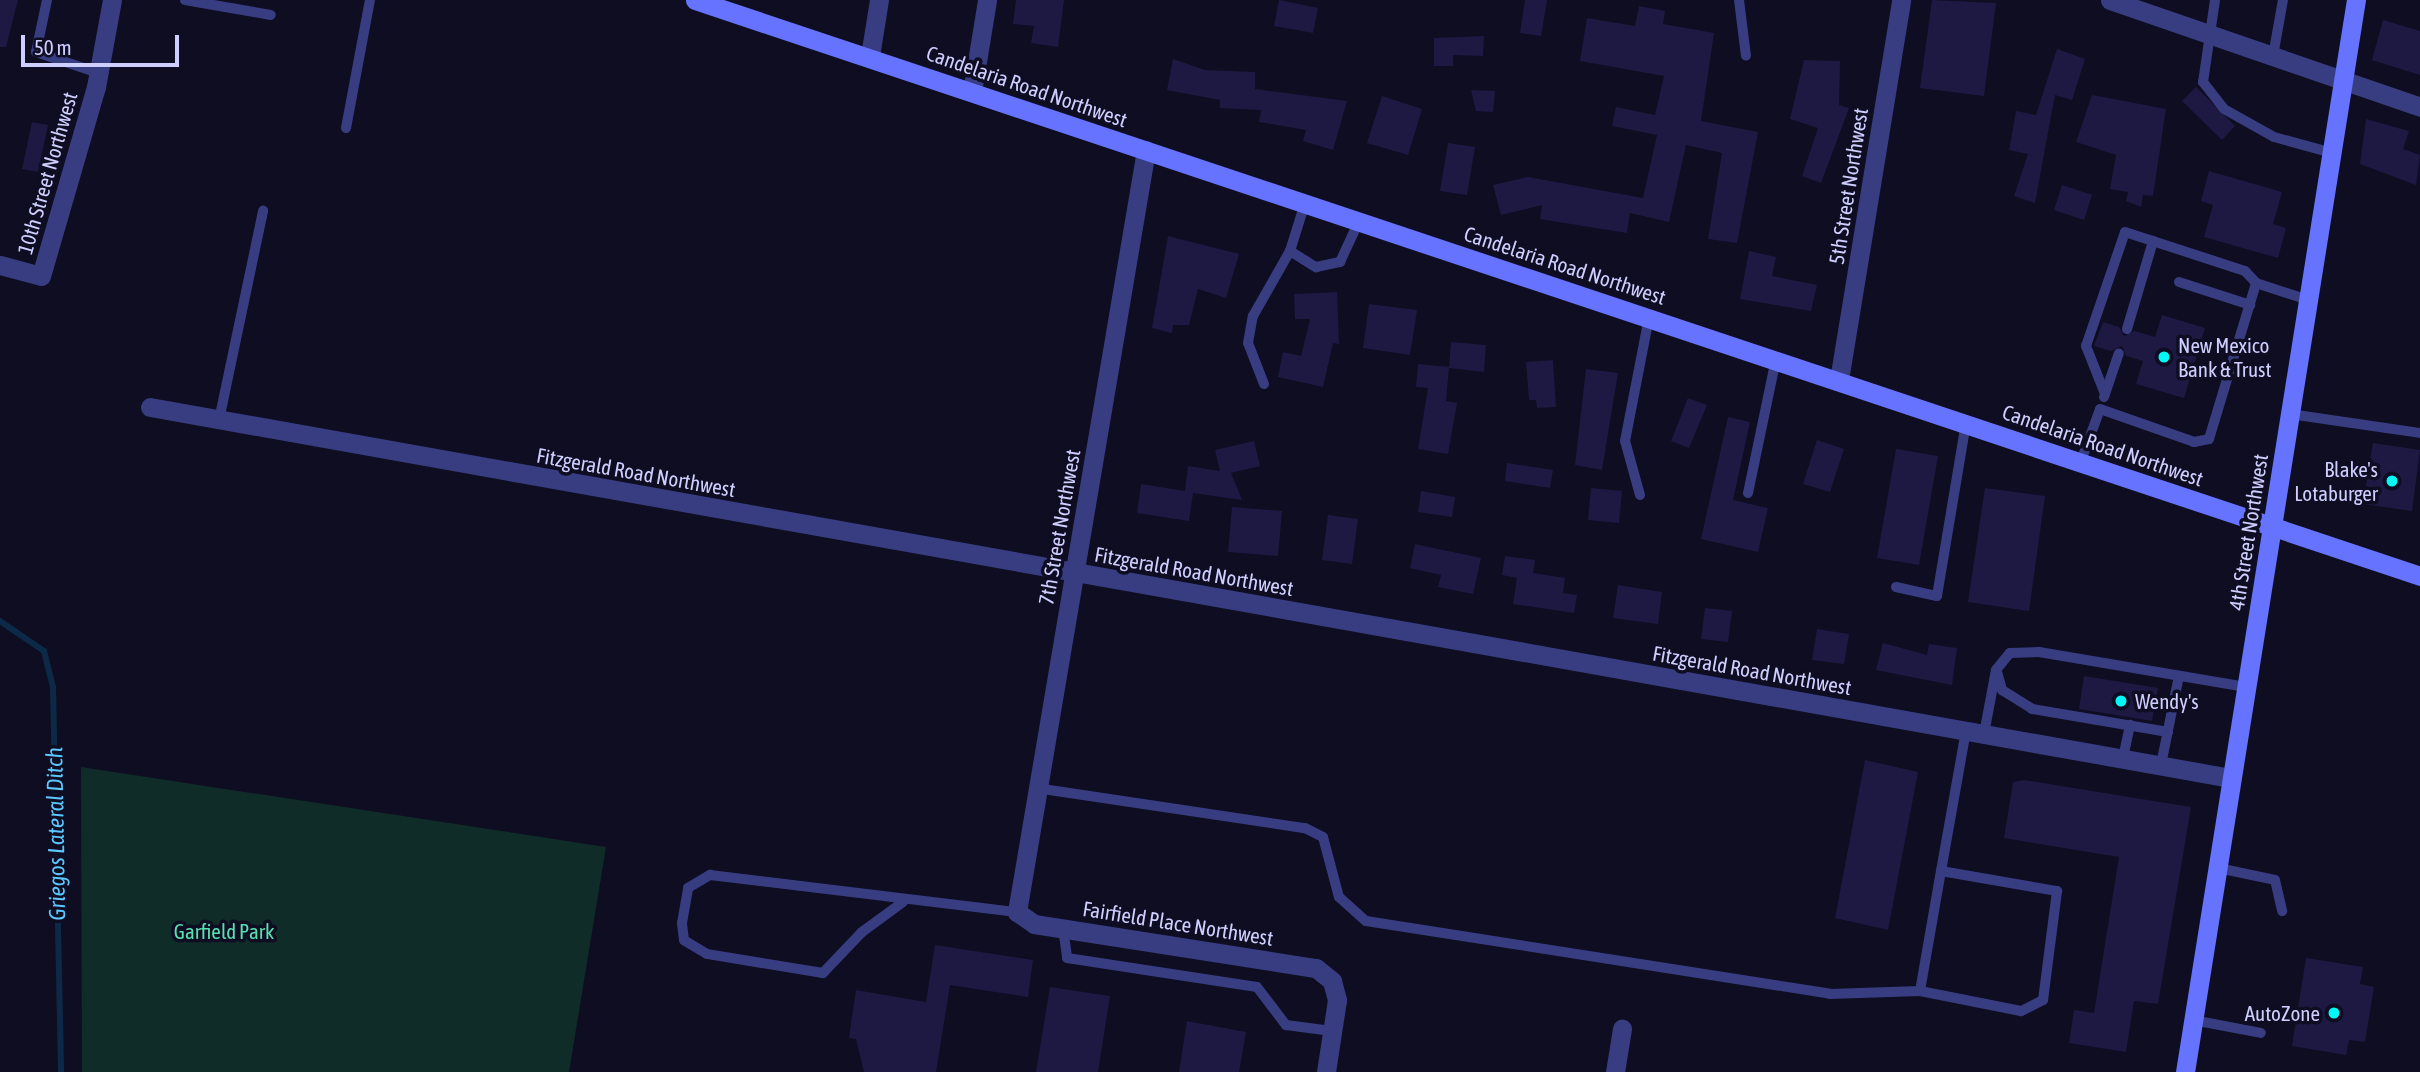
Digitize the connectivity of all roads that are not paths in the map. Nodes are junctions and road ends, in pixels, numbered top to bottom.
1 (47, 0) edge
2 (112, 0) edge
3 (186, 0) edge
4 (370, 0) edge
5 (695, 0) edge
6 (879, 0) edge
7 (987, 0) edge
8 (1739, 0) edge
9 (1902, 0) edge
10 (2110, 0) edge
11 (2215, 0) edge
12 (2283, 0) edge
13 (2356, 0) edge
14 (271, 15) dead end
15 (2209, 34) junction
16 (870, 56) junction
17 (1746, 56) dead end
18 (2273, 56) junction
19 (98, 73) junction
20 (2343, 81) junction
21 (972, 92) junction
22 (2420, 107) edge
23 (346, 128) dead end
24 (1146, 150) junction
25 (2332, 153) junction
26 (1305, 203) junction
27 (263, 211) dead end
28 (1359, 221) junction
29 (2153, 241) junction
30 (1290, 251) junction
31 (0, 265) edge
32 (2179, 282) dead end
33 (2256, 283) junction
34 (2308, 300) junction
35 (2250, 305) junction
36 (1649, 317) junction
37 (2127, 329) dead end
38 (2119, 354) dead end
39 (1776, 359) junction
40 (1839, 380) junction
41 (1264, 384) dead end
42 (2105, 394) junction
43 (149, 407) dead end
44 (2100, 410) junction
45 (2290, 414) junction
46 (219, 420) junction
47 (1966, 422) junction
48 (2420, 433) edge
49 (2081, 461) junction
50 (1748, 493) dead end
51 (1640, 495) dead end
52 (2273, 526) junction
53 (1074, 573) junction
54 (2420, 576) edge
55 (1896, 587) dead end
56 (1996, 670) junction
57 (2179, 676) junction
58 (2246, 687) junction
59 (2130, 725) junction
60 (1975, 732) junction
61 (2168, 732) junction
62 (2123, 758) junction
63 (2161, 765) junction
64 (2231, 778) junction
65 (1036, 788) junction
66 (2218, 868) junction
67 (1941, 871) junction
68 (903, 902) junction
69 (2282, 911) dead end
70 (1017, 912) junction
71 (1063, 928) junction
72 (1920, 991) junction
73 (2193, 1020) junction
74 (1622, 1029) dead end
75 (1332, 1031) junction
76 (2261, 1033) dead end
77 (1326, 1072) edge
78 (1615, 1072) edge
79 (2185, 1072) edge

1 - 19 lane
2 - 19 street, 10th Street Northwest
3 - 14 lane
4 - 23 lane
5 - 16 main road, Candelaria Road Northwest
6 - 16 street
7 - 21 street
8 - 17 lane
9 - 40 street, 5th Street Northwest
10 - 15 street
11 - 15 lane
12 - 18 lane
13 - 20 main road, 4th Street Northwest
15 - 18 street
15 - 25 lane
16 - 21 main road, Candelaria Road Northwest
18 - 20 street
19 - 31 street, 10th Street Northwest
20 - 22 street
20 - 25 main road, 4th Street Northwest
21 - 24 main road, Candelaria Road Northwest
24 - 26 main road, Candelaria Road Northwest
24 - 53 street, 7th Street Northwest
25 - 34 main road, 4th Street Northwest
26 - 28 main road, Candelaria Road Northwest
26 - 30 lane
27 - 46 lane
28 - 30 lane
28 - 36 main road, Candelaria Road Northwest
29 - 33 lane
29 - 37 lane
29 - 42 lane
30 - 41 lane
32 - 35 lane
33 - 34 lane
33 - 35 lane
34 - 45 main road, 4th Street Northwest
35 - 44 lane
36 - 39 main road, Candelaria Road Northwest
36 - 51 lane
38 - 42 lane
39 - 40 main road, Candelaria Road Northwest
39 - 50 lane
40 - 47 main road, Candelaria Road Northwest
42 - 44 lane
43 - 46 street, Fitzgerald Road Northwest
44 - 49 lane
45 - 48 lane
45 - 52 main road, 4th Street Northwest
46 - 53 street, Fitzgerald Road Northwest
47 - 49 main road, Candelaria Road Northwest
47 - 55 lane
49 - 52 main road, Candelaria Road Northwest
52 - 54 main road, Candelaria Road Northwest
52 - 58 main road, 4th Street Northwest
53 - 60 street, Fitzgerald Road Northwest
53 - 65 street, 7th Street Northwest
56 - 57 lane
56 - 59 lane
56 - 60 lane
57 - 58 lane
57 - 61 lane
58 - 64 main road, 4th Street Northwest
59 - 61 lane
59 - 62 lane
60 - 62 street, Fitzgerald Road Northwest
60 - 67 lane
61 - 63 lane
62 - 63 street, Fitzgerald Road Northwest
63 - 64 street, Fitzgerald Road Northwest
64 - 66 main road, 4th Street Northwest
65 - 70 street, 7th Street Northwest
65 - 72 lane
66 - 69 lane
66 - 73 main road, 4th Street Northwest
67 - 72 lane
67 - 72 lane
68 - 68 lane
68 - 70 lane
70 - 71 street, Fairfield Place Northwest
71 - 75 lane
71 - 75 street, Fairfield Place Northwest
73 - 76 lane
73 - 79 main road, 4th Street Northwest
74 - 78 street
75 - 77 street

